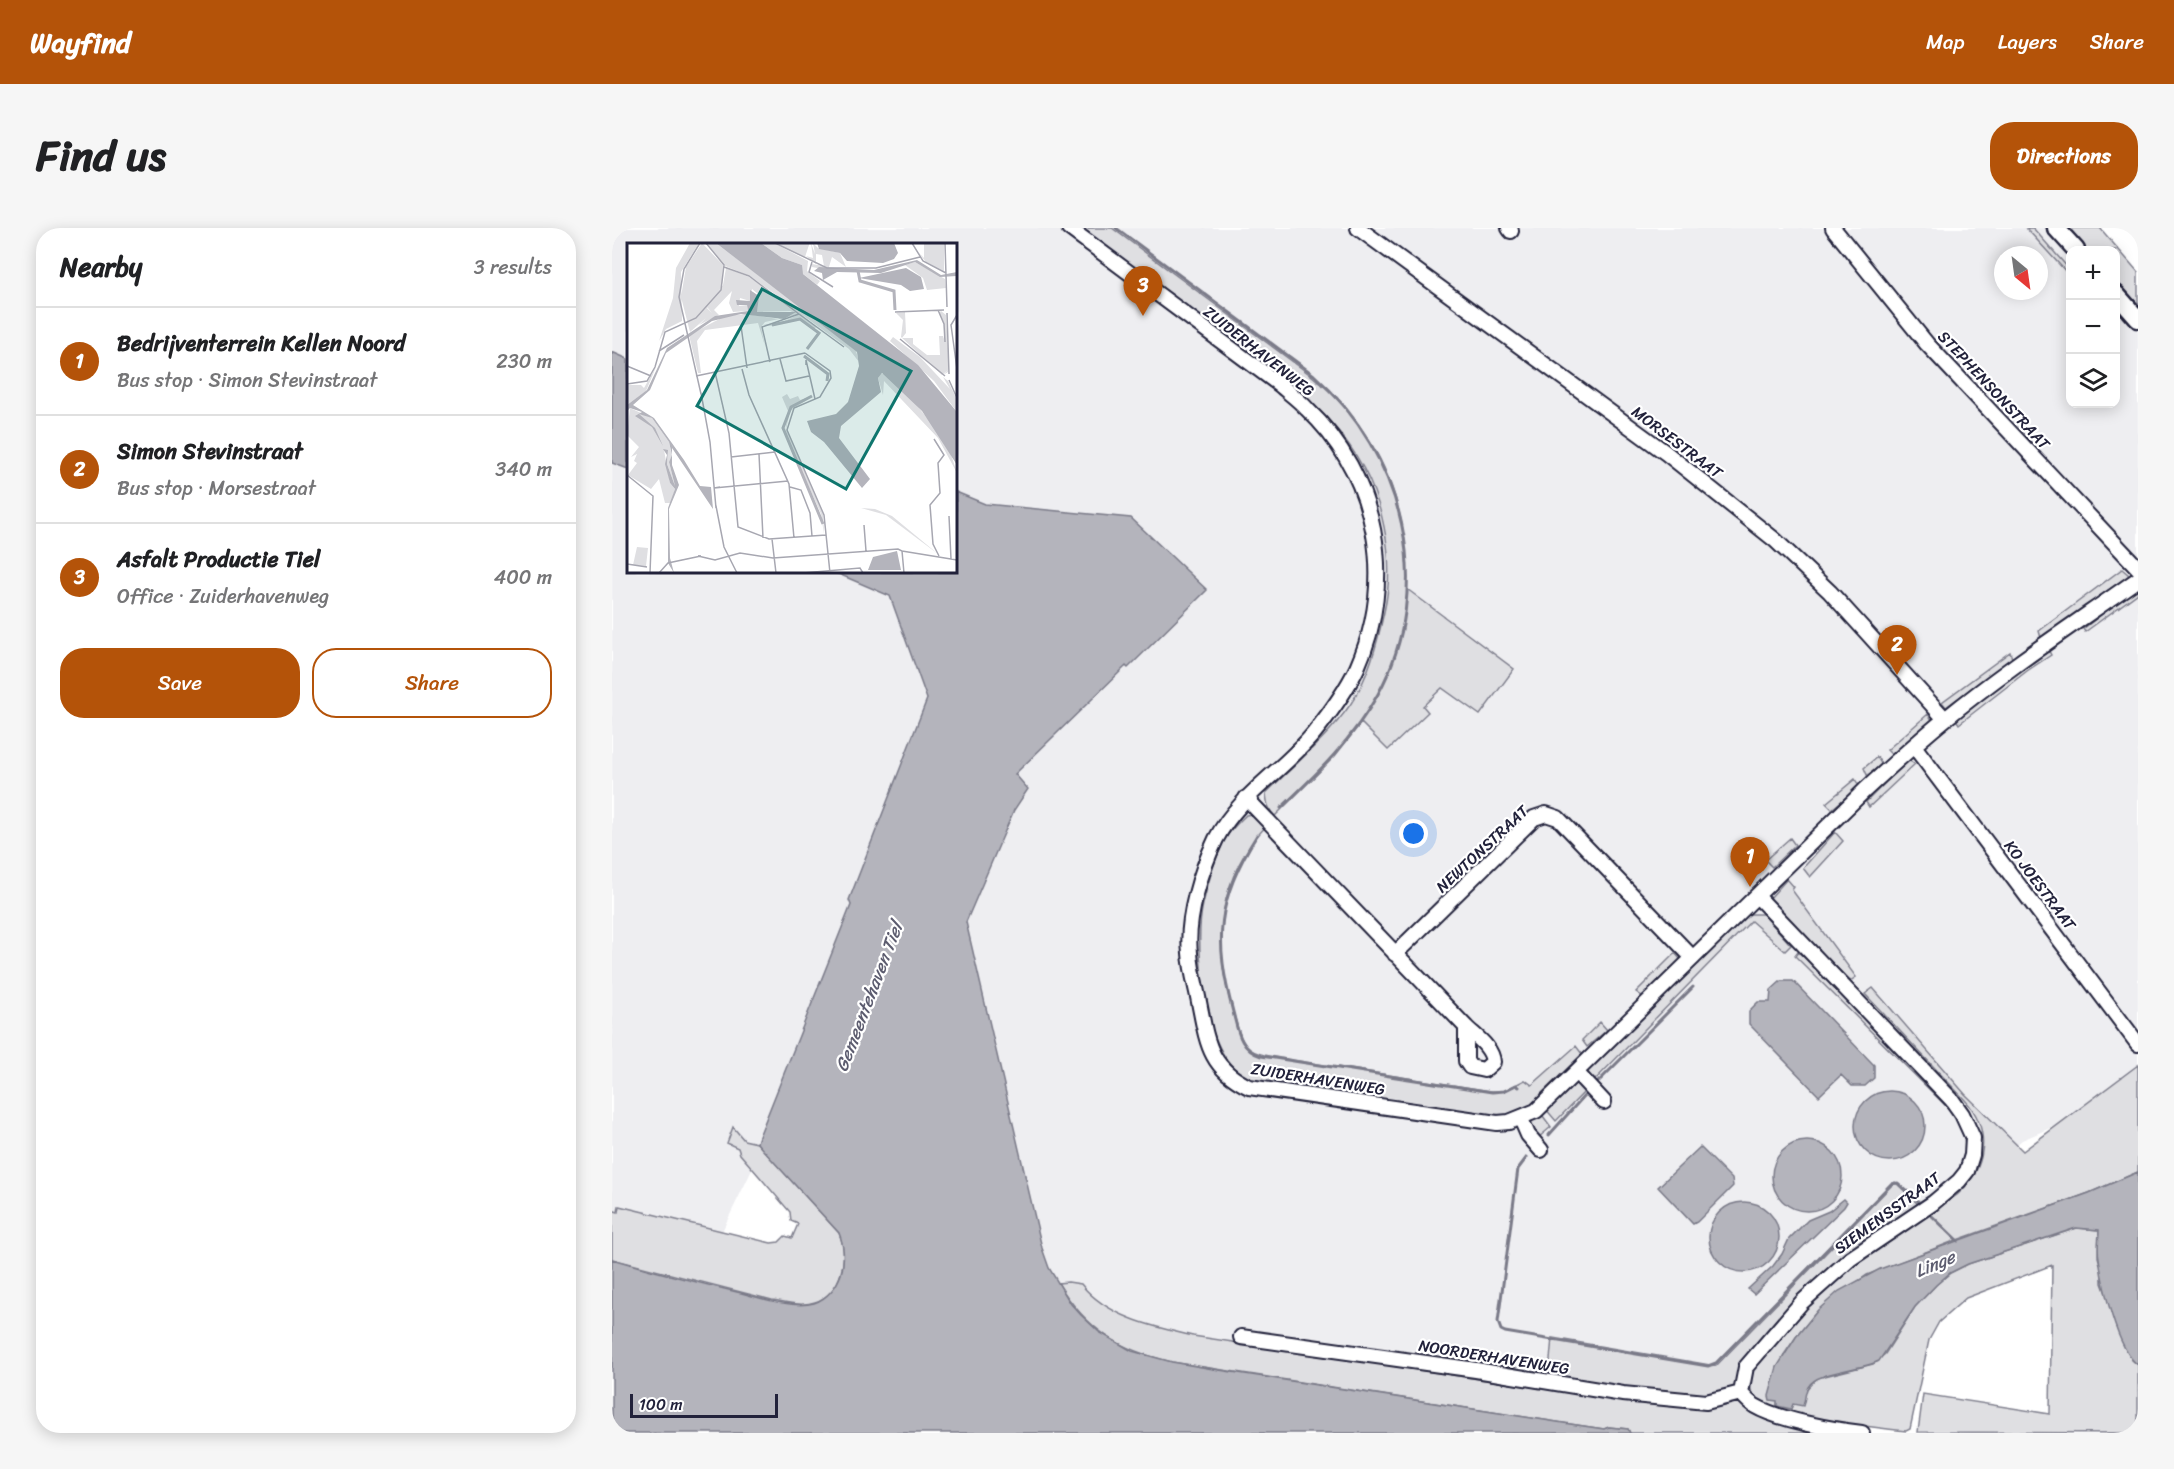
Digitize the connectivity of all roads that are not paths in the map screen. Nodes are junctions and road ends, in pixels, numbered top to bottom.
1 (1069, 228) edge
2 (1358, 228) edge
3 (1833, 228) edge
4 (2056, 228) edge
5 (2072, 246) edge
6 (2120, 299) edge
7 (2138, 319) edge
8 (2138, 568) edge
9 (2138, 579) edge
10 (1945, 719) junction
11 (1914, 746) junction
12 (1246, 798) junction
13 (1757, 896) junction
14 (1395, 954) junction
15 (1693, 958) junction
16 (1466, 1027) dead end
17 (2138, 1044) edge
18 (1576, 1072) junction
19 (1605, 1102) dead end
20 (1521, 1119) junction
21 (1541, 1150) dead end
22 (1241, 1337) dead end
23 (1741, 1393) junction
24 (1862, 1433) edge

1 - 12 street, ZUIDERHAVENWEG
2 - 10 street, MORSESTRAAT
3 - 8 street, STEPHENSONSTRAAT
4 - 5 main road
6 - 7 main road
9 - 10 street
10 - 11 street
11 - 13 street
11 - 17 street, KO JOESTRAAT
12 - 14 street
12 - 20 street, ZUIDERHAVENWEG
13 - 15 street
13 - 23 street, SIEMENSSTRAAT
14 - 15 street, NEWTONSTRAAT
14 - 16 street
15 - 18 street
18 - 19 street
18 - 20 street
20 - 21 street
22 - 23 street, NOORDERHAVENWEG
23 - 24 street

